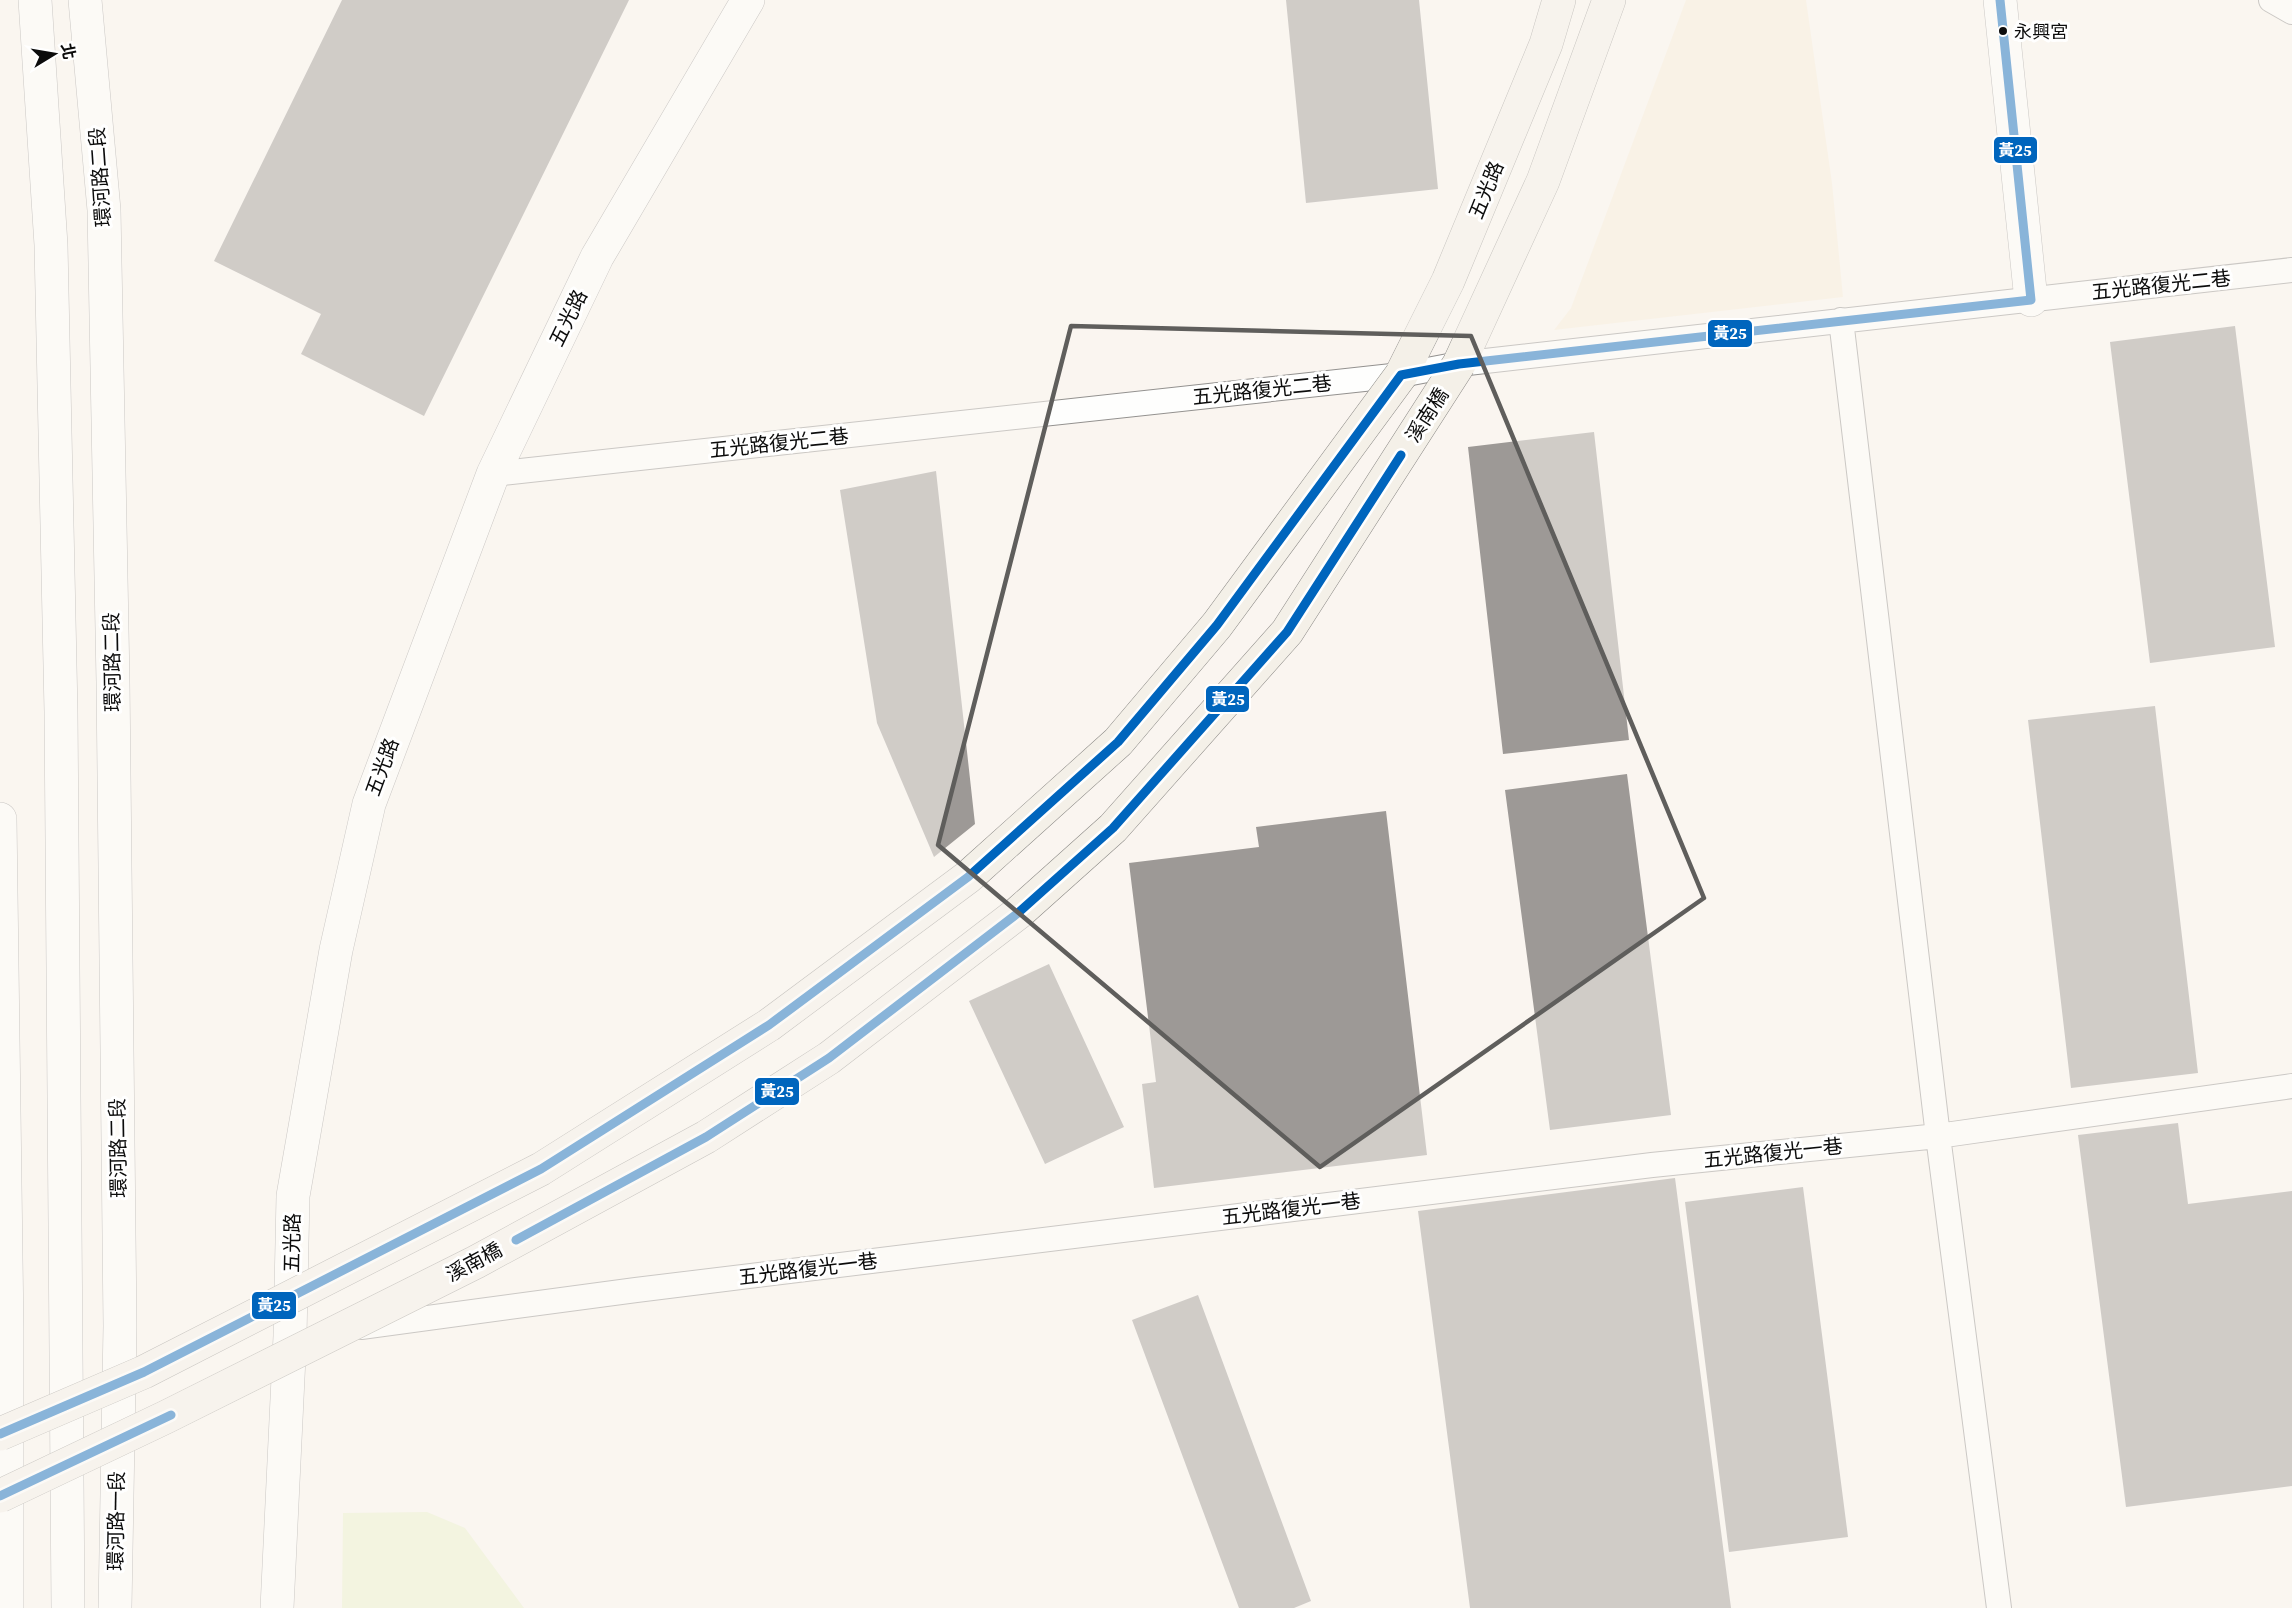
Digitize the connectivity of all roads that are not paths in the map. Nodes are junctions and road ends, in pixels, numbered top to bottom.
1 (35, 0) edge
2 (85, 0) edge
3 (748, 0) edge
4 (1559, 0) edge
5 (1609, 0) edge
6 (2000, 0) edge
7 (2271, 0) edge
8 (2292, 12) edge
9 (2292, 270) edge
10 (2031, 300) junction
11 (1841, 320) junction
12 (1460, 364) junction
13 (1401, 375) junction
14 (493, 474) junction
15 (0, 819) edge
16 (2292, 1086) edge
17 (1938, 1136) junction
18 (120, 1326) joint
19 (290, 1336) junction
20 (0, 1434) edge
21 (0, 1496) edge
22 (7, 1608) edge
23 (68, 1608) edge
24 (115, 1608) edge
25 (277, 1608) edge
26 (1999, 1608) edge

1 - 23 street
2 - 18 street, 環河路二段
3 - 14 street, 五光路
4 - 13 main road, 五光路
5 - 12 main road
6 - 10 street
7 - 8 lane
9 - 10 lane, 五光路復光二巷
10 - 11 lane, 五光路復光二巷
11 - 12 lane, 五光路復光二巷
11 - 17 lane
12 - 13 lane, 五光路復光二巷
12 - 21 main road, 溪南橋, bridge
13 - 14 lane, 五光路復光二巷
13 - 20 main road, bridge
14 - 19 street, 五光路
15 - 22 street
16 - 17 lane, 五光路復光一巷
17 - 19 lane, 五光路復光一巷
17 - 26 lane
18 - 24 street, 環河路一段
19 - 25 street, 五光路

